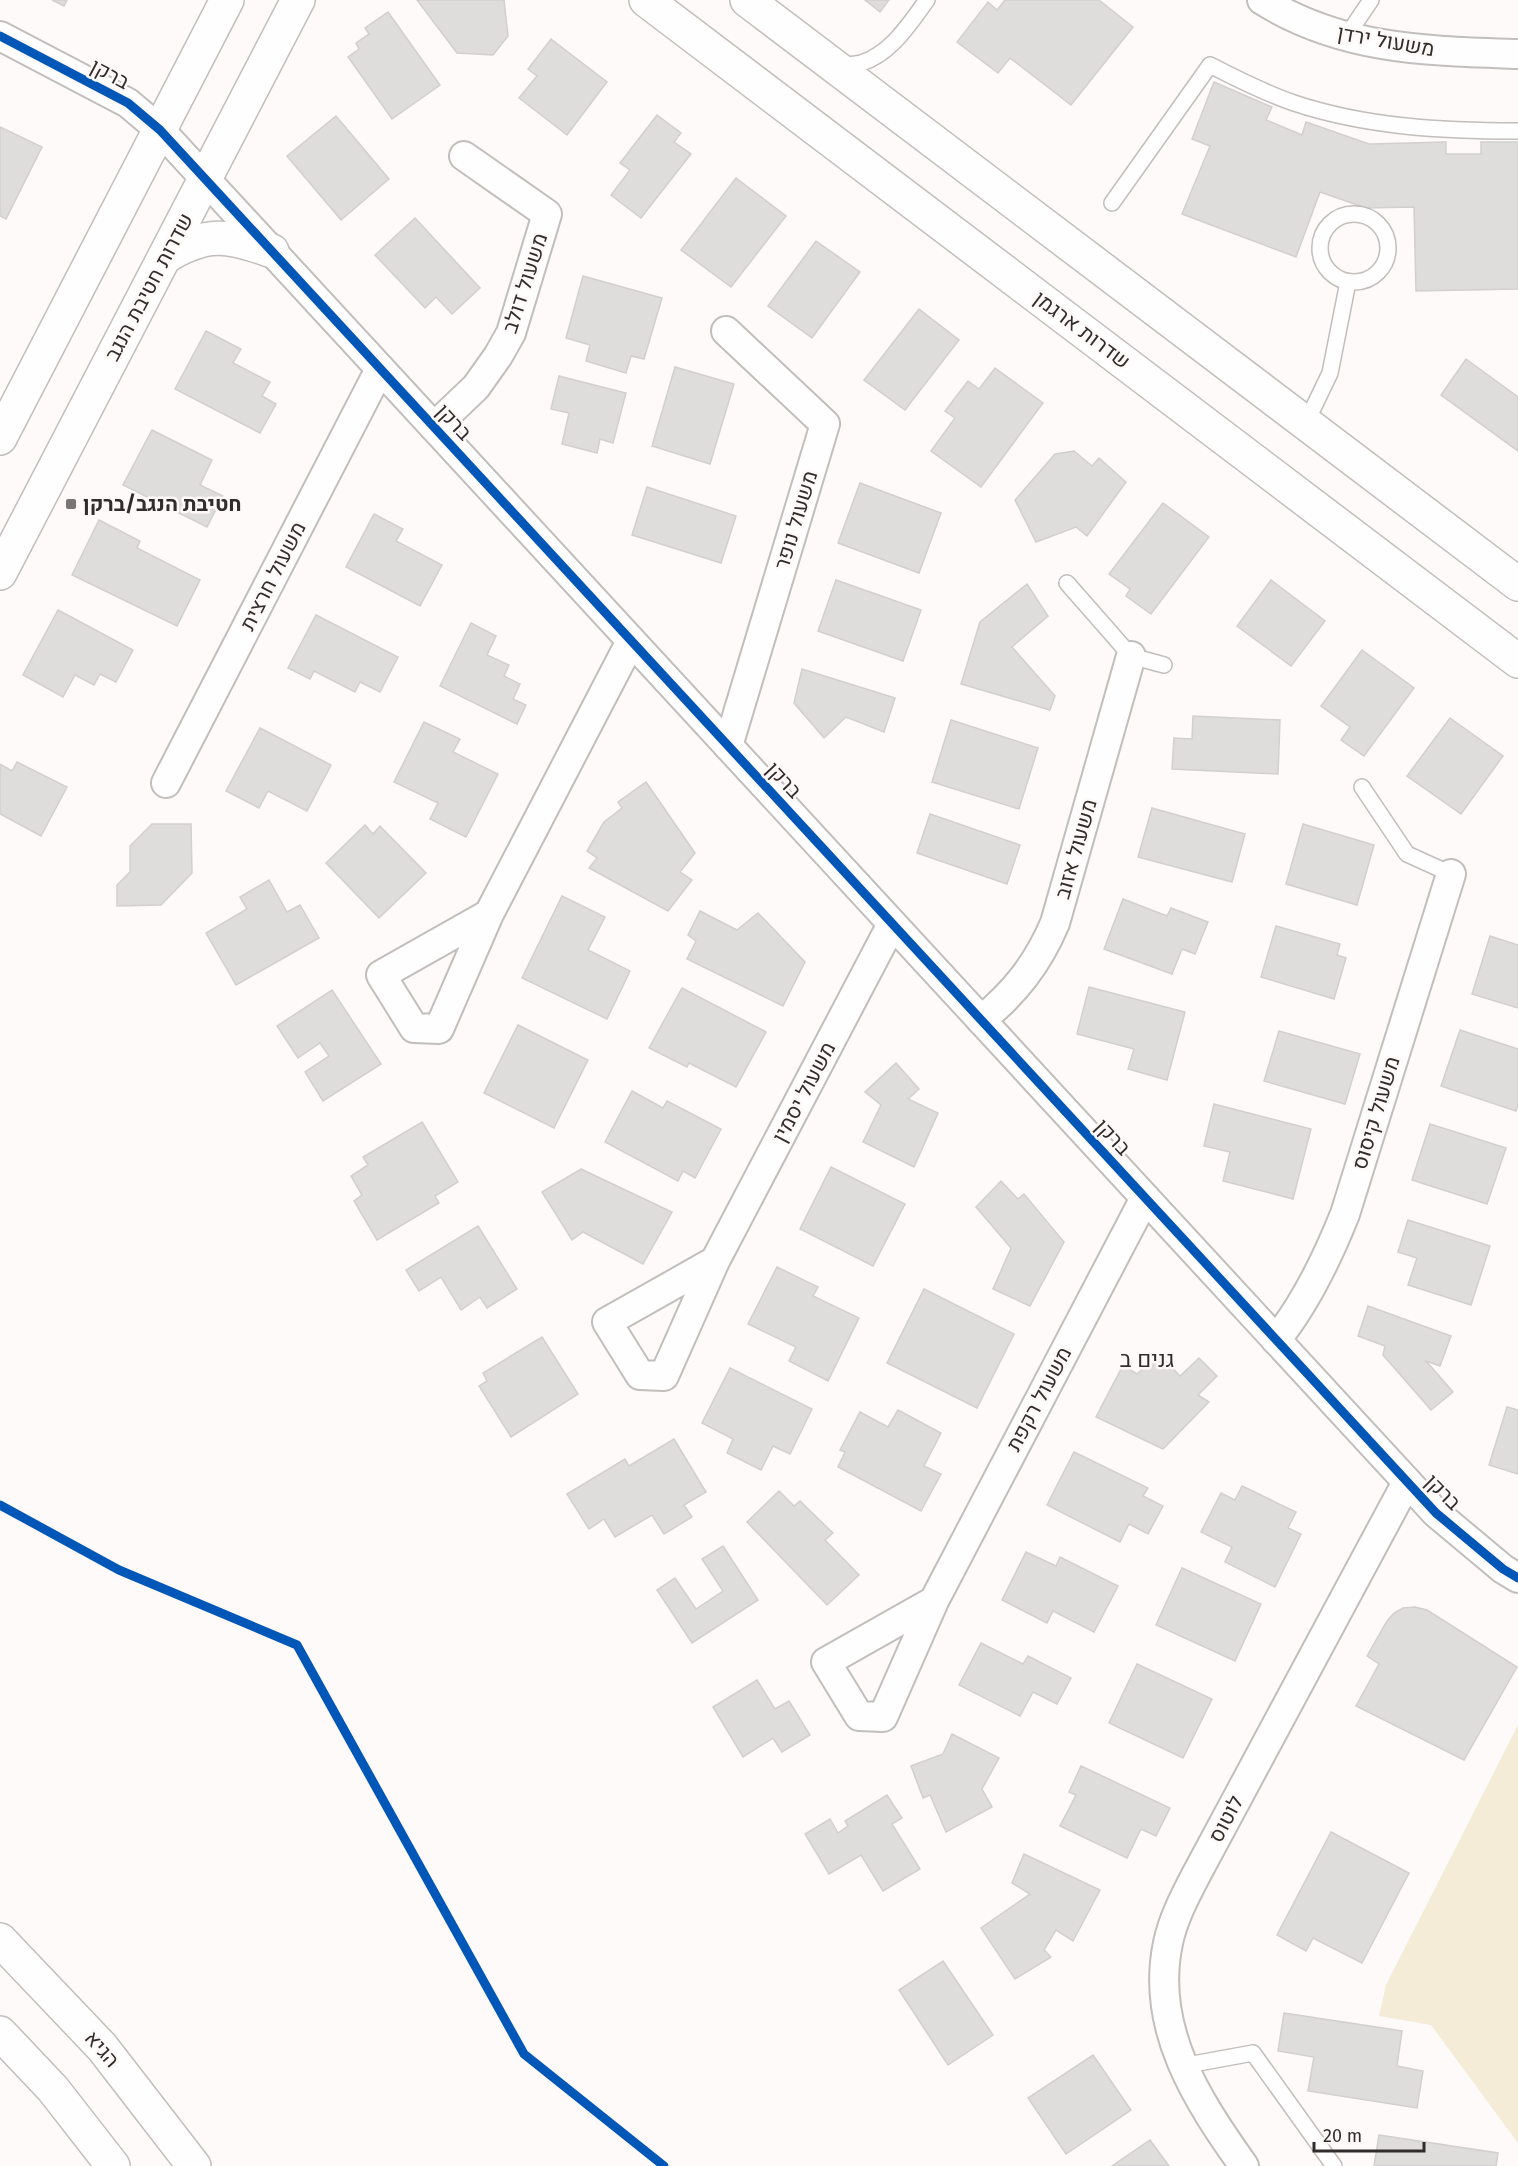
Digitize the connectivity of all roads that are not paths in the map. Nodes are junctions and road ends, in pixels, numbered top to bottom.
1 (227, 0) edge
2 (298, 0) edge
3 (646, 0) edge
4 (747, 0) edge
5 (927, 0) edge
6 (1262, 0) edge
7 (1371, 0) edge
8 (0, 36) edge
9 (1346, 37) junction
10 (1518, 54) edge
11 (835, 66) junction
12 (160, 130) junction
13 (1518, 131) edge
14 (464, 156) dead end
15 (206, 179) junction
16 (1112, 203) dead end
17 (272, 251) junction
18 (165, 257) junction
19 (1348, 282) junction
20 (726, 331) dead end
21 (380, 369) junction
22 (1306, 423) junction
23 (434, 427) junction
24 (0, 438) edge
25 (0, 573) edge
26 (1067, 583) dead end
27 (1518, 584) edge
28 (631, 641) junction
29 (1131, 656) junction
30 (1518, 661) edge
31 (1164, 665) dead end
32 (728, 746) junction
33 (166, 783) dead end
34 (1362, 787) dead end
35 (1451, 874) joint
36 (489, 914) dead end
37 (892, 924) junction
38 (981, 1020) junction
39 (1144, 1198) junction
40 (715, 1261) dead end
41 (1276, 1340) junction
42 (1407, 1482) junction
43 (1518, 1578) edge
44 (934, 1601) dead end
45 (0, 1940) edge
46 (0, 2033) edge
47 (1182, 2066) junction
48 (113, 2166) edge
49 (194, 2166) edge
50 (1244, 2166) edge
51 (1334, 2166) edge

1 - 12 main road
2 - 15 main road, שדרות חטיבת הנגב
3 - 30 main road, שדרות ארגמן
4 - 11 main road
5 - 11 lane
6 - 9 street, משעול ירדן
7 - 9 lane
8 - 12 street, ברקן
9 - 10 street, משעול ירדן
11 - 22 main road
12 - 15 street, ברקן
12 - 24 main road
13 - 16 lane
14 - 23 street, משעול דולב
15 - 17 street, ברקן
15 - 18 main road, שדרות חטיבת הנגב
17 - 18 main road
17 - 21 street, ברקן
18 - 25 main road, שדרות חטיבת הנגב
19 - 19 lane
19 - 22 lane
20 - 32 street, משעול נופר
21 - 23 street, ברקן
21 - 33 street, משעול חרצית
22 - 27 main road
23 - 28 street, ברקן
26 - 29 lane
28 - 32 street, ברקן
28 - 36 street
29 - 31 lane
29 - 38 street, משעול אזוב
32 - 37 street, ברקן
34 - 35 lane
35 - 41 street, משעול קיסוס
37 - 38 street, ברקן
37 - 40 street, משעול יסמין
38 - 39 street, ברקן
39 - 41 street, ברקן
39 - 44 street, משעול רקפת
41 - 42 street, ברקן
42 - 43 street, ברקן
42 - 47 street, לוטוס
45 - 49 main road, הגיא
46 - 48 main road
47 - 50 street, לוטוס
47 - 51 lane

